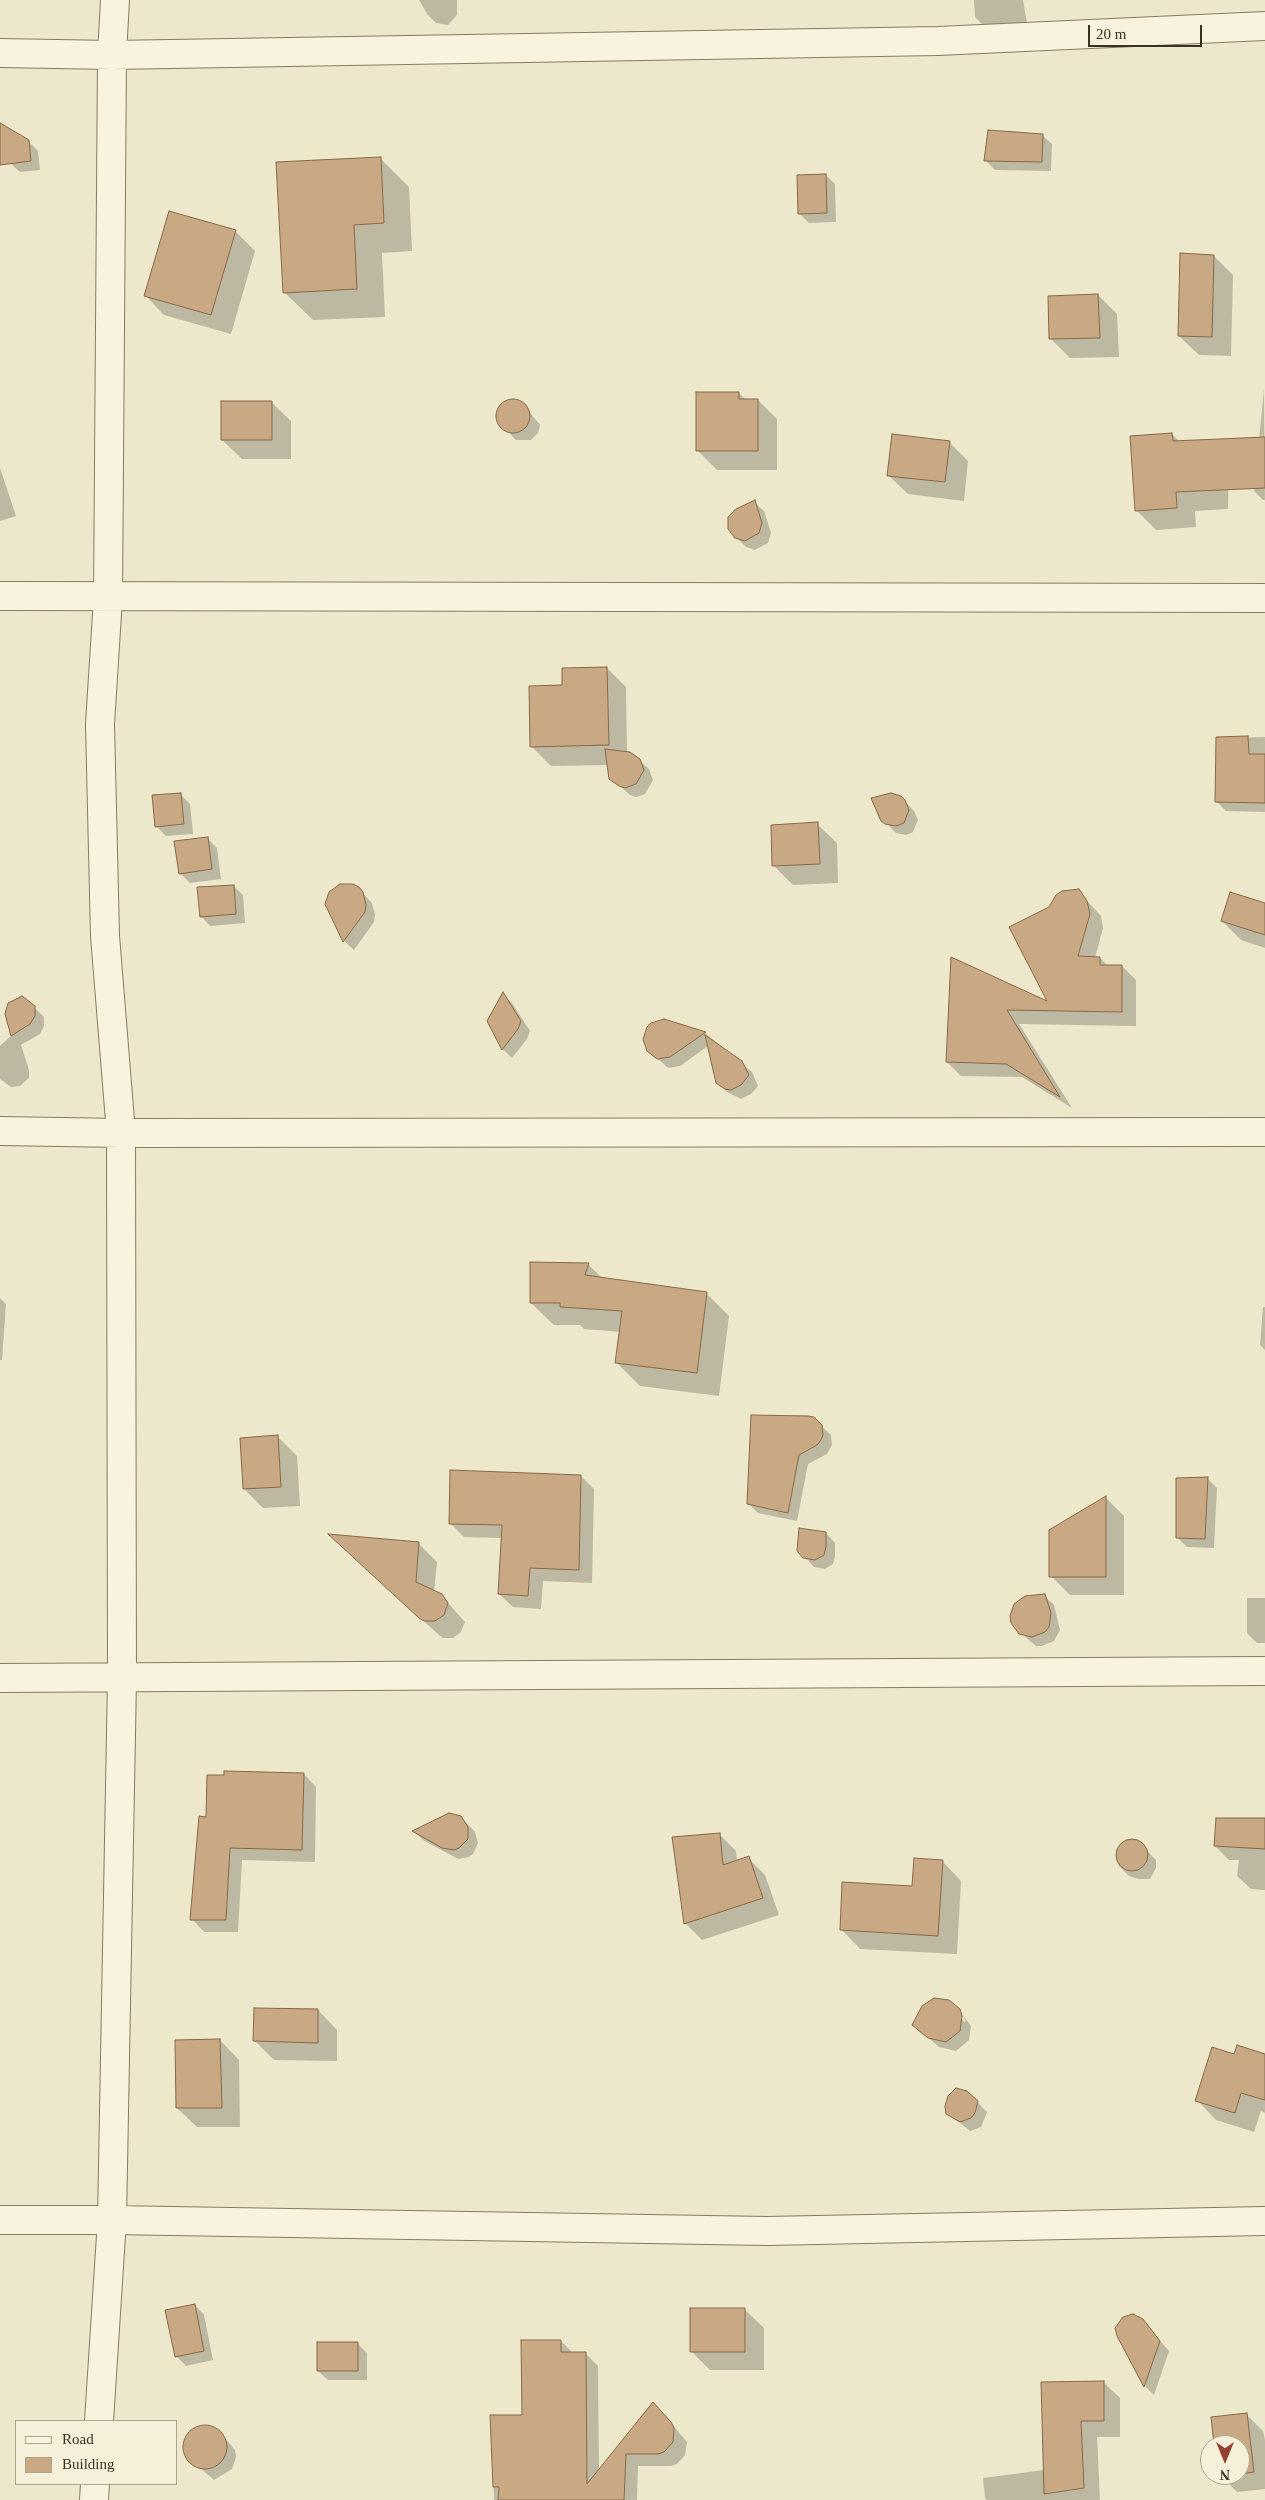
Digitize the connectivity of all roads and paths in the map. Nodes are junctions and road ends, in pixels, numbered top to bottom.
1 (115, 0) edge
2 (1265, 26) edge
3 (0, 53) edge
4 (112, 55) junction
5 (0, 596) edge
6 (108, 598) junction
7 (1265, 598) edge
8 (0, 1131) edge
9 (1265, 1132) edge
10 (120, 1133) junction
11 (1265, 1671) edge
12 (0, 1678) edge
13 (122, 1679) junction
14 (0, 2220) edge
15 (112, 2220) junction
16 (1265, 2221) edge
17 (99, 2420) edge
18 (95, 2485) edge
19 (94, 2500) edge

1 - 4 street
2 - 4 street
3 - 4 street
4 - 6 street
5 - 6 street
6 - 7 street
6 - 10 street
8 - 10 street
9 - 10 street
10 - 13 street
11 - 13 street
12 - 13 street
13 - 15 street
14 - 15 street
15 - 16 street
15 - 17 street
18 - 19 street

